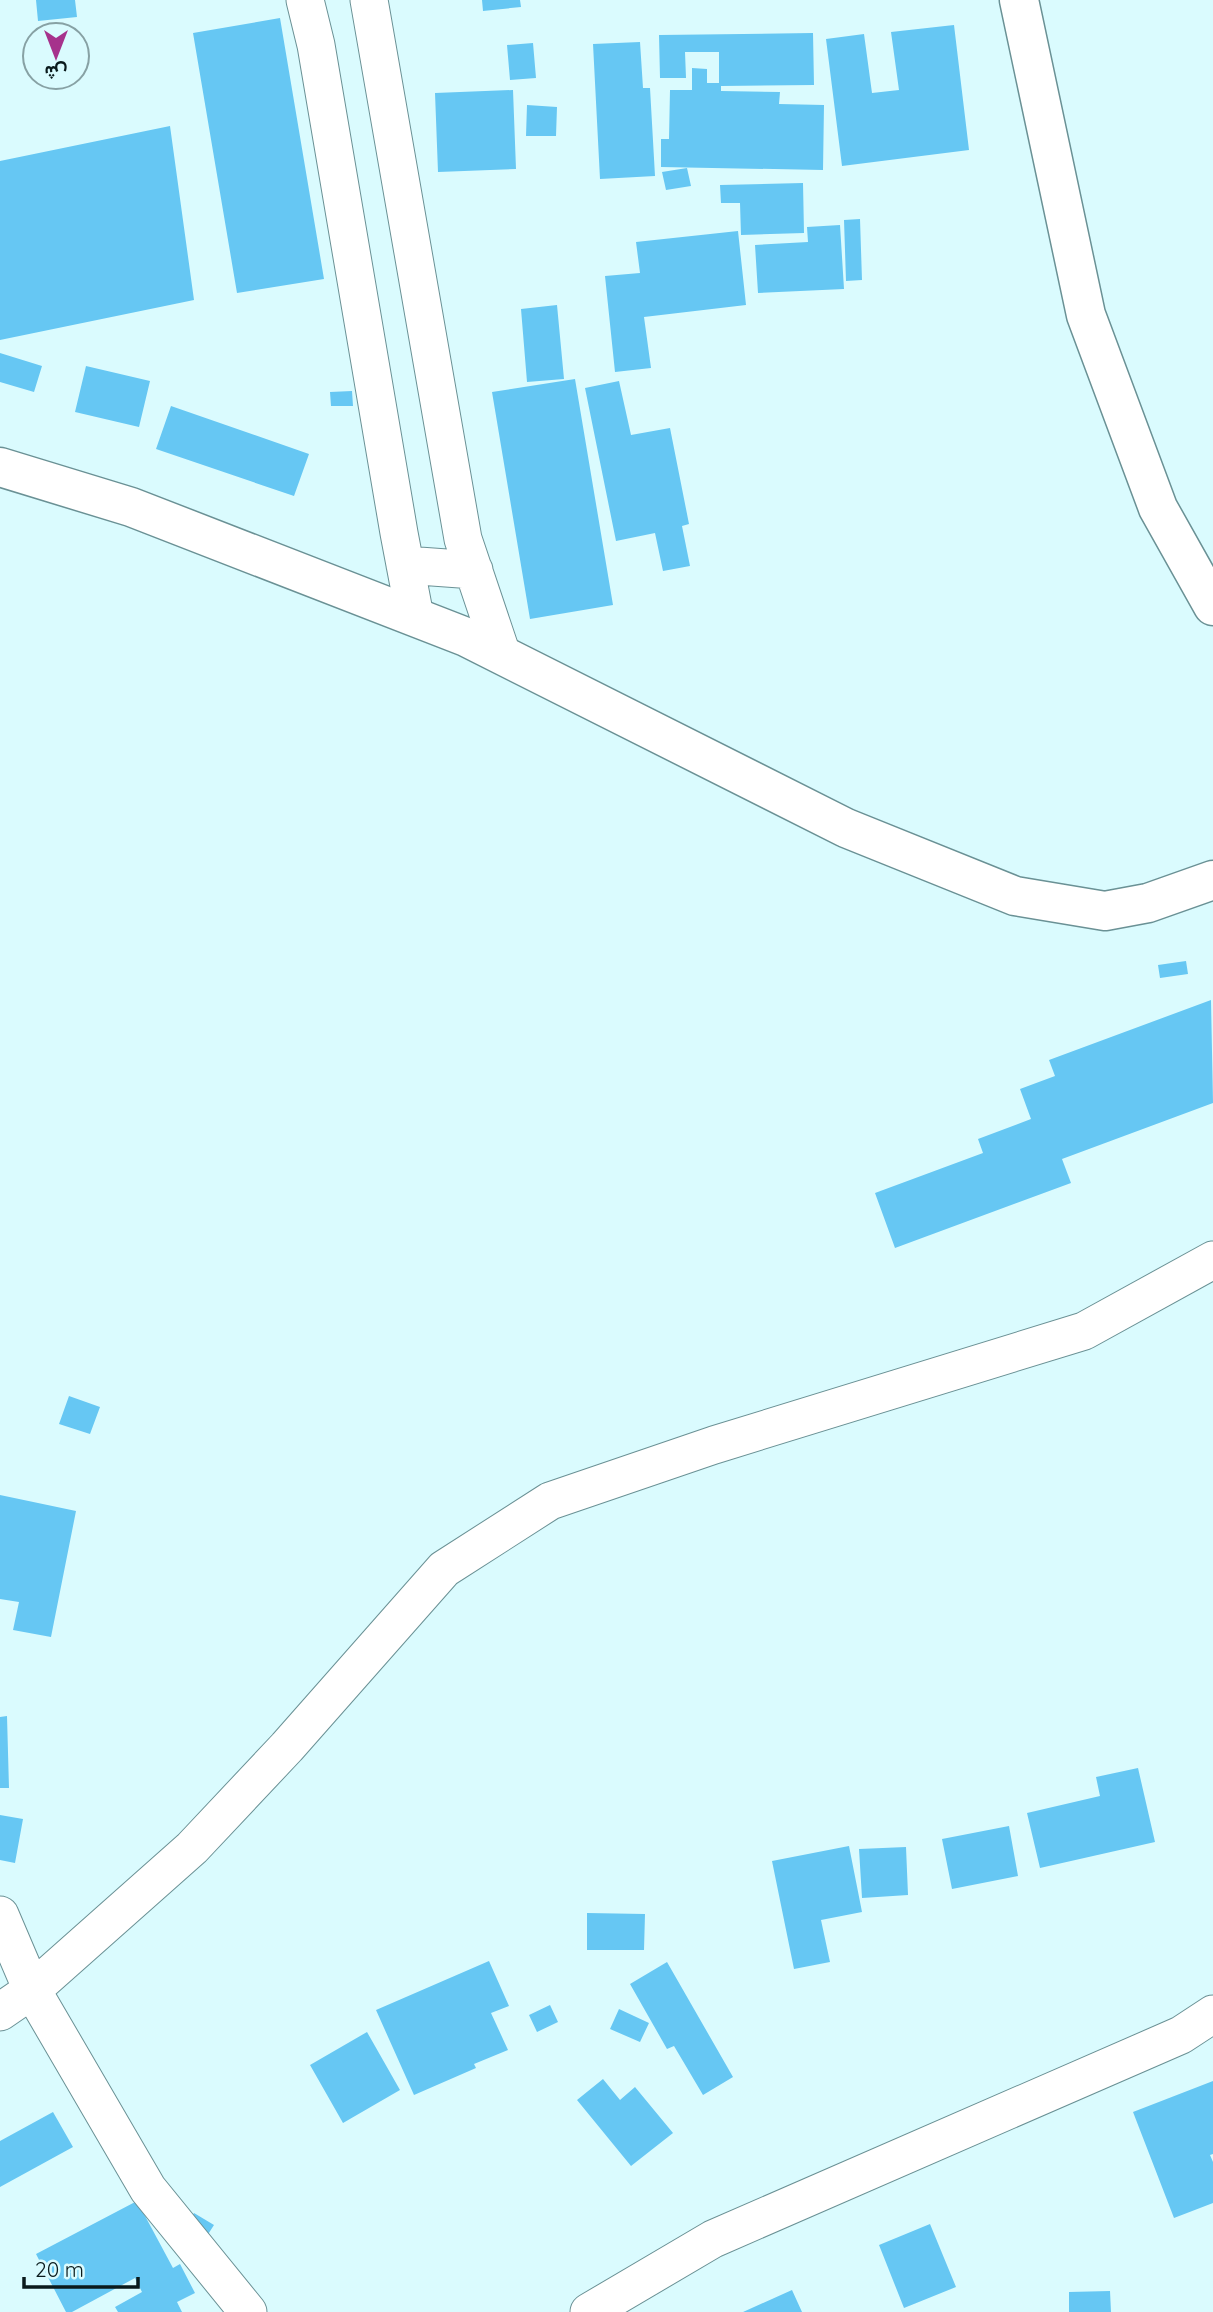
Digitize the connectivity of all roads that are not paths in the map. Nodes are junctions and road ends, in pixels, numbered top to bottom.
1 (305, 0) edge
2 (369, 0) edge
3 (1019, 0) edge
4 (374, 37) junction
5 (316, 45) junction
6 (0, 467) edge
7 (405, 565) junction
8 (474, 570) junction
9 (1213, 607) edge
10 (415, 617) junction
11 (502, 655) junction
12 (1213, 880) edge
13 (1213, 1260) edge
14 (0, 1915) edge
15 (33, 1990) junction
16 (0, 2012) edge
17 (1213, 2014) edge
18 (248, 2312) edge
19 (589, 2312) edge

1 - 5 street
2 - 4 street
3 - 9 main road
4 - 5 street
4 - 8 street
5 - 7 street
6 - 10 main road
7 - 8 street
7 - 10 street
8 - 11 street
10 - 11 main road
11 - 12 main road
13 - 15 street
14 - 15 street
15 - 16 street
15 - 18 street
17 - 19 street

